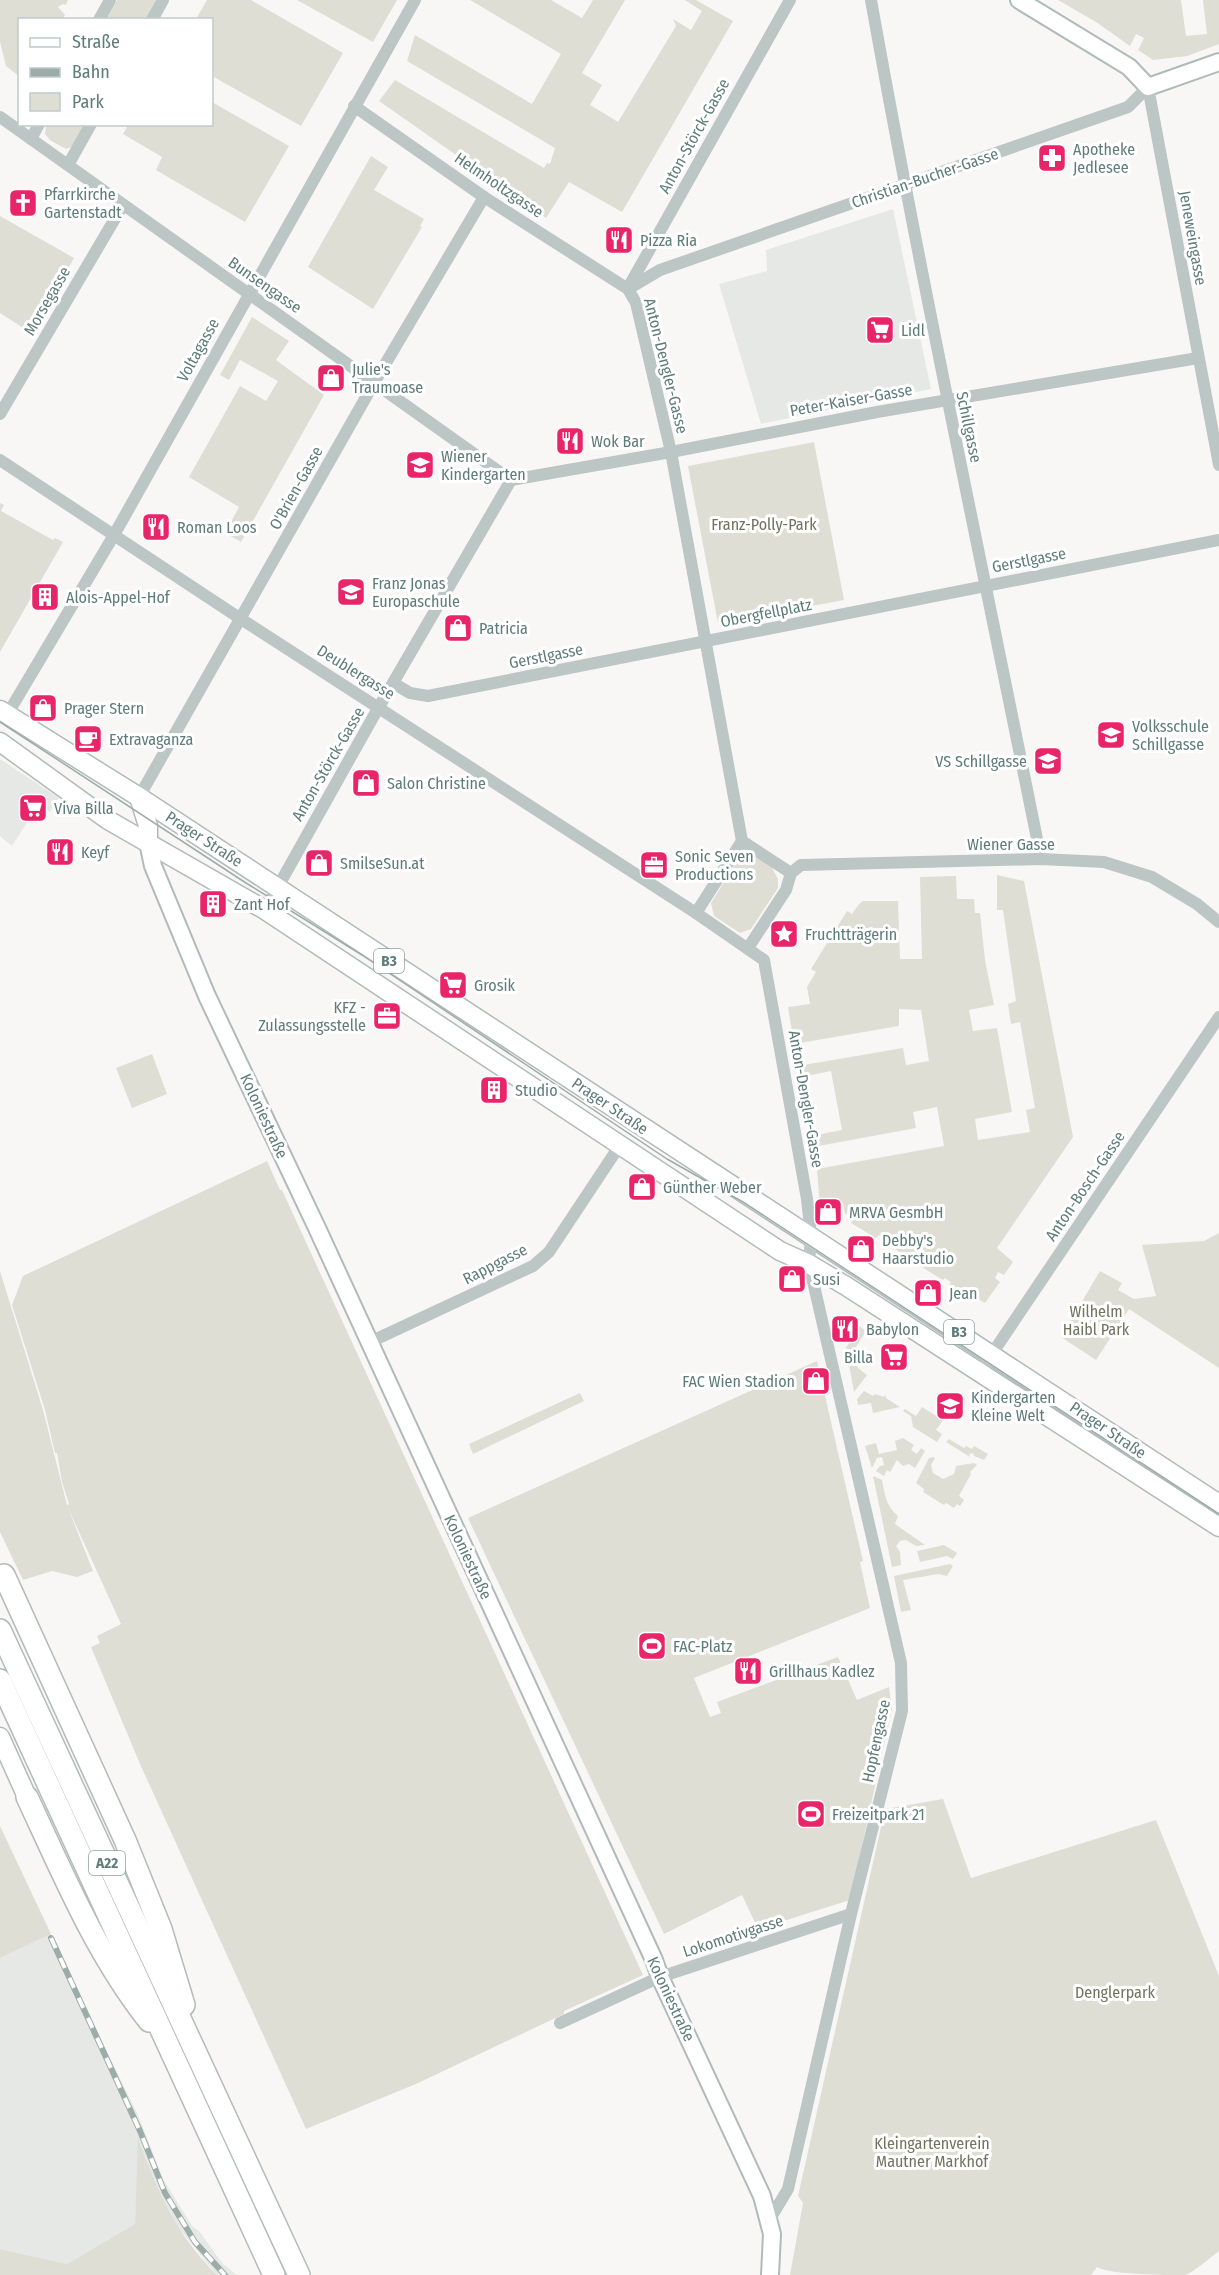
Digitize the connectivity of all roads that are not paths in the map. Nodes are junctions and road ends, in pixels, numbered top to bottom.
1 (110, 0) edge
2 (163, 0) edge
3 (415, 0) edge
4 (790, 0) edge
5 (871, 0) edge
6 (1019, 0) edge
7 (100, 18) edge
8 (153, 18) edge
9 (1219, 62) edge
10 (1148, 87) junction
11 (354, 106) junction
12 (0, 117) edge
13 (38, 126) edge
14 (90, 126) edge
15 (31, 139) junction
16 (68, 165) junction
17 (904, 186) junction
18 (484, 197) junction
19 (123, 205) junction
20 (628, 289) junction
21 (249, 294) junction
22 (1198, 358) junction
23 (374, 383) junction
24 (946, 400) junction
25 (0, 414) edge
26 (671, 452) junction
27 (0, 460) edge
28 (1219, 465) edge
29 (511, 480) junction
30 (114, 535) junction
31 (1219, 540) edge
32 (986, 585) junction
33 (845, 614) joint
34 (241, 619) junction
35 (705, 642) junction
36 (393, 682) junction
37 (380, 707) junction
38 (4, 713) edge
39 (0, 742) edge
40 (139, 797) junction
41 (742, 841) junction
42 (148, 842) junction
43 (1041, 859) junction
44 (792, 873) junction
45 (276, 887) junction
46 (265, 910) junction
47 (696, 913) junction
48 (1219, 922) edge
49 (748, 948) junction
50 (1219, 1017) edge
51 (640, 1126) junction
52 (620, 1145) junction
53 (811, 1236) junction
54 (809, 1264) junction
55 (370, 1342) junction
56 (992, 1353) junction
57 (979, 1373) junction
58 (1219, 1504) edge
59 (1219, 1527) edge
60 (1, 1574) edge
61 (0, 1630) edge
62 (8, 1680) edge
63 (0, 1737) edge
64 (27, 1797) joint
65 (852, 1914) junction
66 (660, 1977) junction
67 (560, 2023) dead end
68 (194, 2049) junction
69 (172, 2050) junction
70 (770, 2219) junction
71 (274, 2275) edge
72 (299, 2275) edge
73 (770, 2275) edge

1 - 7 street
2 - 8 street
3 - 11 street, Voltagasse
4 - 20 street, Anton-Störck-Gasse
5 - 17 street, Schillgasse
6 - 10 street
9 - 10 street, Christian-Bucher-Gasse
10 - 17 street, Christian-Bucher-Gasse
10 - 22 street, Jeneweingasse
11 - 18 street, Helmholtzgasse
11 - 21 street, Voltagasse
12 - 15 street, Bunsengasse
13 - 15 street
14 - 16 street
15 - 16 street, Bunsengasse
16 - 19 street, Bunsengasse
17 - 20 street, Christian-Bucher-Gasse
17 - 24 street, Schillgasse
18 - 20 street, Helmholtzgasse
18 - 23 street, O'Brien-Gasse
19 - 21 street, Bunsengasse
19 - 25 street, Morsegasse
20 - 26 street, Anton-Dengler-Gasse
21 - 23 street, Bunsengasse
21 - 30 street, Voltagasse
22 - 24 street, Peter-Kaiser-Gasse
22 - 28 street, Jeneweingasse
23 - 29 street, Bunsengasse
23 - 34 street, O'Brien-Gasse
24 - 26 street, Peter-Kaiser-Gasse
24 - 32 street, Schillgasse
26 - 29 street, Peter-Kaiser-Gasse
26 - 35 street, Obergfellplatz
27 - 30 street, Deublergasse
29 - 36 street, Anton-Störck-Gasse
30 - 34 street, Deublergasse
30 - 38 street, Voltagasse
31 - 32 street, Gerstlgasse
32 - 33 street, Gerstlgasse
32 - 43 street, Schillgasse
33 - 35 street, Obergfellplatz
34 - 37 street, Deublergasse
34 - 40 street, O'Brien-Gasse
35 - 36 street, Gerstlgasse
35 - 41 street
36 - 37 street, Anton-Störck-Gasse
37 - 45 street, Anton-Störck-Gasse
37 - 47 street, Deublergasse
38 - 40 main road, Prager Straße / B3
39 - 42 main road, Prager Straße / B3
40 - 42 main road
40 - 45 main road, Prager Straße / B3
41 - 44 street
41 - 47 street
42 - 46 main road, Prager Straße / B3
42 - 55 street, Koloniestraße
43 - 44 street, Wiener Gasse
43 - 48 street, Wiener Gasse
44 - 49 street
45 - 46 street, Anton-Störck-Gasse
45 - 51 main road, Prager Straße / B3
46 - 52 main road, Prager Straße / B3
47 - 49 street, Deublergasse
49 - 53 street, Anton-Dengler-Gasse
50 - 56 street, Anton-Bosch-Gasse
51 - 52 main road
51 - 53 main road, Prager Straße / B3
52 - 54 main road, Prager Straße / B3
52 - 55 street, Rappgasse
53 - 54 street, Anton-Dengler-Gasse
53 - 56 main road, Prager Straße / B3
54 - 57 main road, Prager Straße / B3
54 - 65 street, Hopfengasse
55 - 66 street, Koloniestraße
56 - 57 street, Anton-Bosch-Gasse
56 - 58 main road, Prager Straße / B3
57 - 59 main road, Prager Straße / B3
60 - 68 highway
61 - 62 highway, A22
62 - 68 highway, A22
62 - 69 highway, A22
63 - 64 main road
64 - 69 highway
65 - 66 street, Lokomotivgasse
65 - 70 street, Hopfengasse
66 - 67 street, Lokomotivgasse
66 - 70 street, Koloniestraße
68 - 72 highway, A22
69 - 71 highway, A22
70 - 73 street, Koloniestraße

